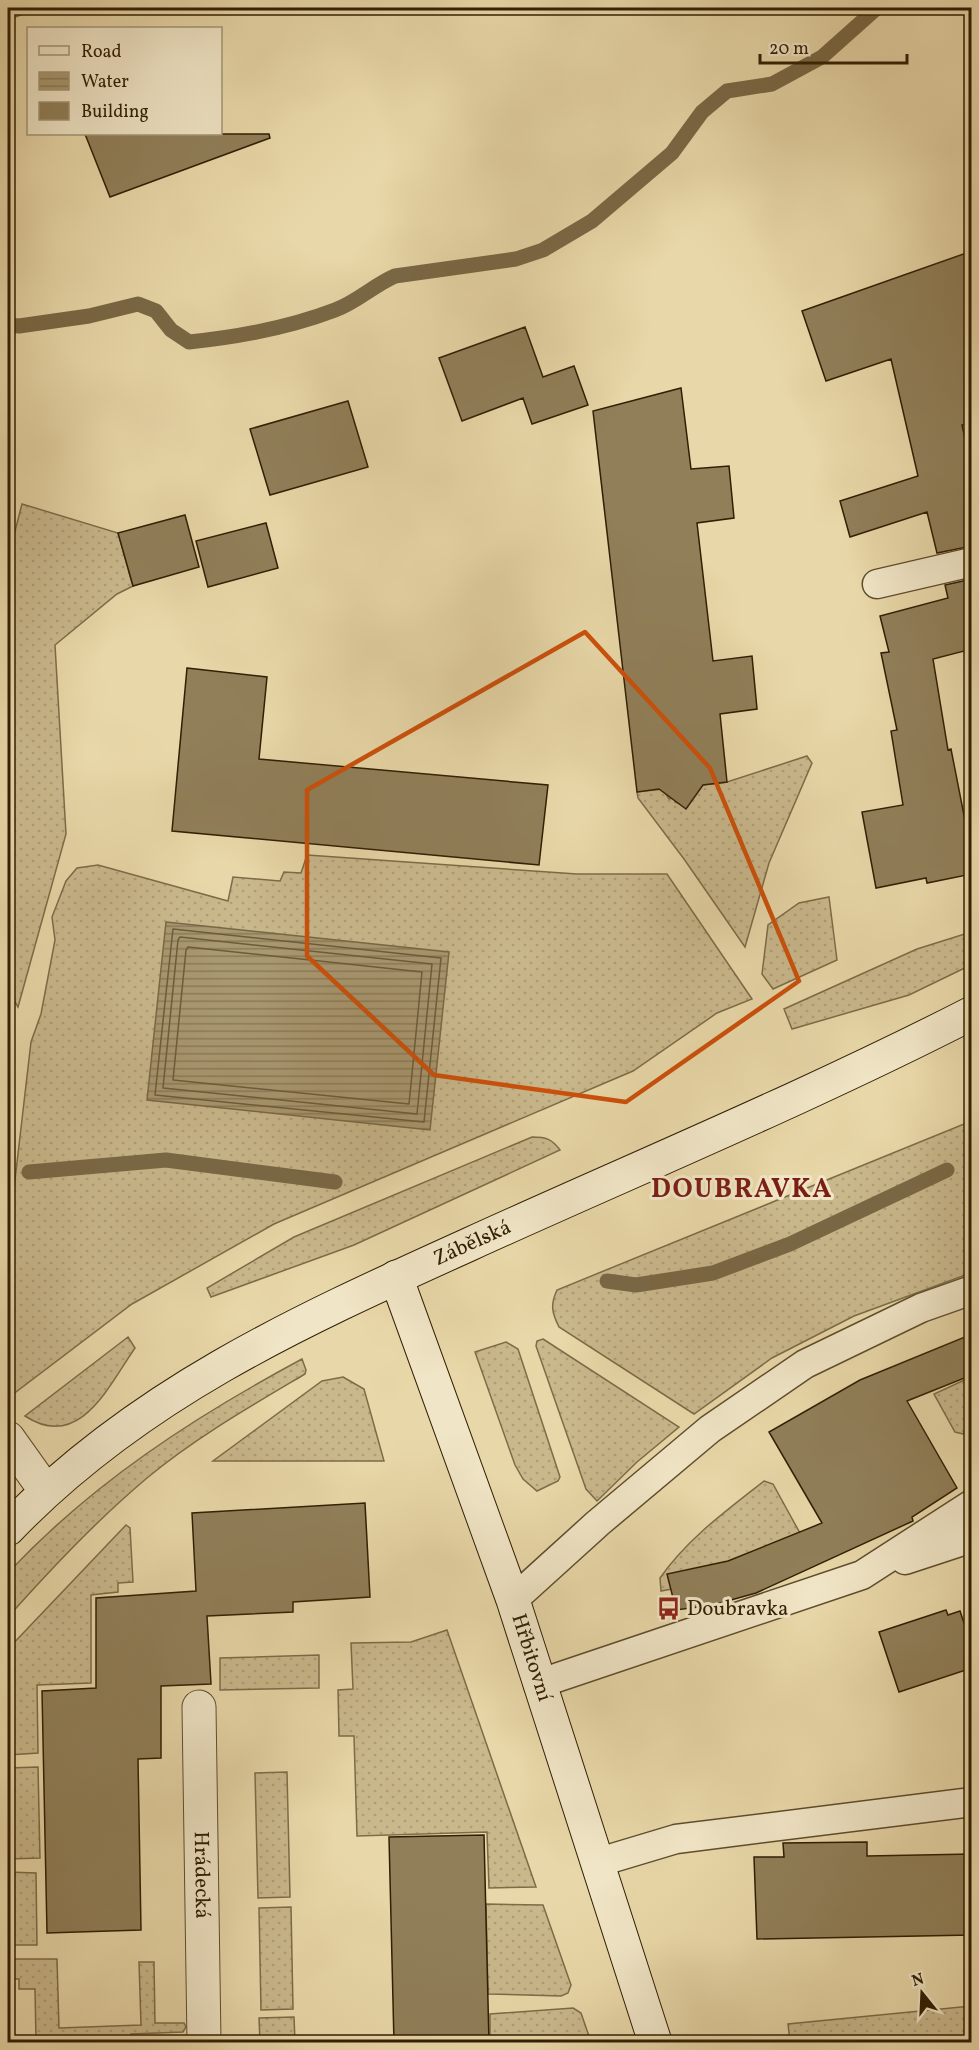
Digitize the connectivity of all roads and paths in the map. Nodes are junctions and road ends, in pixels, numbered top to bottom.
1 (972, 562) edge
2 (877, 584) dead end
3 (967, 1018) edge
4 (396, 1277) junction
5 (972, 1290) edge
6 (8, 1438) edge
7 (45, 1490) junction
8 (972, 1504) edge
9 (8, 1529) edge
10 (972, 1538) edge
11 (862, 1575) junction
12 (513, 1600) junction
13 (538, 1684) junction
14 (199, 1707) dead end
15 (964, 1803) dead end
16 (596, 1863) junction
17 (204, 2043) edge
18 (655, 2043) edge

1 - 2 lane
3 - 4 street, Zábělská
4 - 7 street, Zábělská
4 - 12 street, Hřbitovní
5 - 12 lane
6 - 7 street
7 - 9 street, Zábělská
8 - 11 lane
10 - 11 lane
11 - 13 lane
12 - 13 street, Hřbitovní
13 - 16 street, Hřbitovní
14 - 17 street, Hrádecká
15 - 16 lane
16 - 18 street, Hřbitovní

